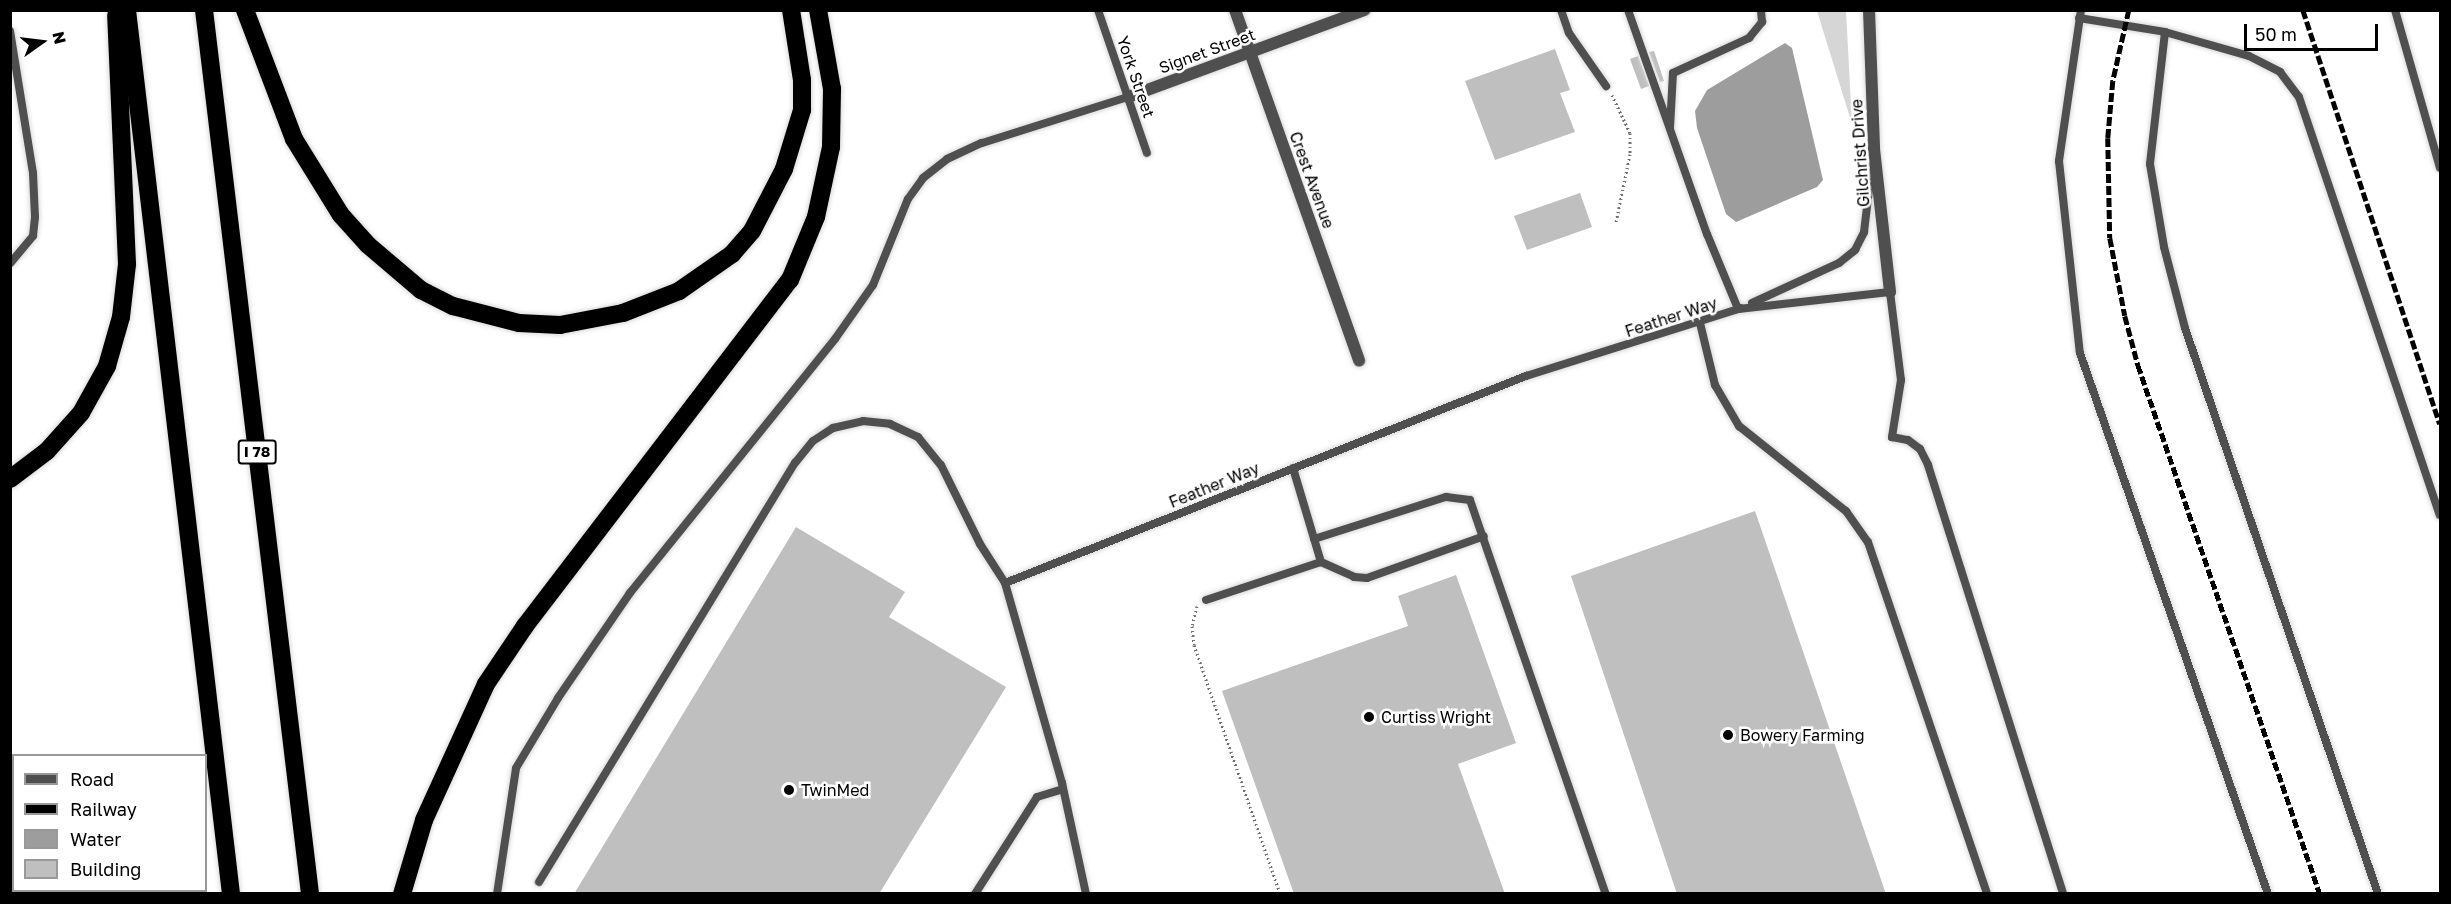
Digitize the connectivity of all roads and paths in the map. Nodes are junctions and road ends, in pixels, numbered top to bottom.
1 (116, 10) edge
2 (127, 10) edge
3 (204, 10) edge
4 (245, 10) edge
5 (791, 10) edge
6 (818, 10) edge
7 (1098, 10) edge
8 (1235, 10) edge
9 (1365, 10) edge
10 (1561, 10) edge
11 (1628, 10) edge
12 (1761, 10) edge
13 (1869, 10) edge
14 (2395, 10) edge
15 (2080, 14) edge
16 (10, 32) edge
17 (2164, 32) junction
18 (1250, 52) junction
19 (1606, 86) joint
20 (1128, 97) junction
21 (1669, 134) junction
22 (1874, 149) junction
23 (1147, 153) dead end
24 (2440, 168) edge
25 (1616, 222) dead end
26 (10, 263) edge
27 (1890, 292) junction
28 (1738, 309) junction
29 (1700, 323) junction
30 (1359, 360) dead end
31 (1293, 468) junction
32 (10, 479) edge
33 (2440, 515) edge
34 (1484, 536) junction
35 (1314, 539) junction
36 (1321, 562) junction
37 (1005, 583) junction
38 (1206, 600) joint
39 (1063, 789) junction
40 (539, 882) dead end
41 (231, 894) edge
42 (310, 894) edge
43 (402, 894) edge
44 (497, 894) edge
45 (975, 894) edge
46 (1086, 894) edge
47 (1280, 894) edge
48 (1606, 894) edge
49 (1987, 894) edge
50 (2062, 894) edge
51 (2268, 894) edge
52 (2378, 894) edge

1 - 32 highway
2 - 41 highway
3 - 42 highway, I 78
4 - 5 highway
6 - 43 highway
7 - 20 lane, York Street
8 - 18 street, Crest Avenue
9 - 18 street, Signet Street
10 - 19 lane
11 - 21 lane
12 - 21 lane
13 - 22 street, Gilchrist Drive
14 - 24 lane
15 - 17 lane
15 - 51 lane
16 - 26 lane
17 - 33 lane
17 - 52 lane
18 - 20 street, Signet Street
18 - 30 street, Crest Avenue
19 - 25 path
20 - 23 lane, York Street
20 - 44 lane
21 - 28 lane
22 - 27 street, Gilchrist Drive
22 - 28 lane, Feather Way
27 - 28 lane, Feather Way
27 - 50 lane
28 - 29 lane, Feather Way
29 - 31 lane, Feather Way
29 - 49 lane
31 - 35 lane
31 - 37 lane, Feather Way
34 - 35 lane
34 - 36 lane
34 - 48 lane
35 - 36 lane
36 - 38 lane
37 - 39 lane
37 - 40 lane
38 - 47 path
39 - 45 lane
39 - 46 lane

